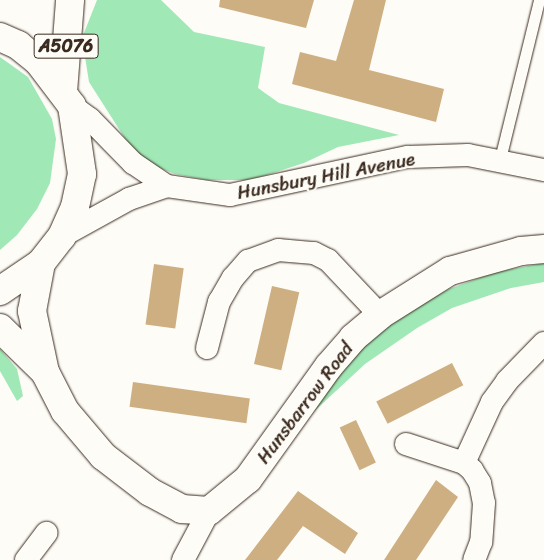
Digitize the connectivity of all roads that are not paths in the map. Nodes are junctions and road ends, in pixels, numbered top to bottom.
1 (70, 0) edge
2 (539, 0) edge
3 (0, 37) edge
4 (67, 99) junction
5 (500, 159) junction
6 (544, 170) edge
7 (167, 186) junction
8 (62, 236) junction
9 (544, 249) edge
10 (41, 263) junction
11 (0, 291) edge
12 (380, 315) junction
13 (0, 328) edge
14 (544, 344) edge
15 (207, 348) dead end
16 (45, 372) junction
17 (406, 444) dead end
18 (464, 463) junction
19 (209, 511) junction
20 (46, 533) dead end
21 (26, 560) edge
22 (182, 560) edge
23 (474, 560) edge

1 - 4 main road, A5076
2 - 5 lane
3 - 4 main road
4 - 7 street, Hunsbury Hill Avenue
4 - 8 main road
5 - 6 street, Hunsbury Hill Avenue
5 - 7 street, Hunsbury Hill Avenue
7 - 8 street, Hunsbury Hill Avenue
8 - 10 main road
9 - 12 main road, Hunsbarrow Road
10 - 11 main road
10 - 16 main road
12 - 15 street
12 - 19 main road, Hunsbarrow Road
13 - 16 main road
14 - 18 street
16 - 19 main road
17 - 18 street
18 - 23 street
19 - 22 street, Hunsbarrow Road
20 - 21 street

